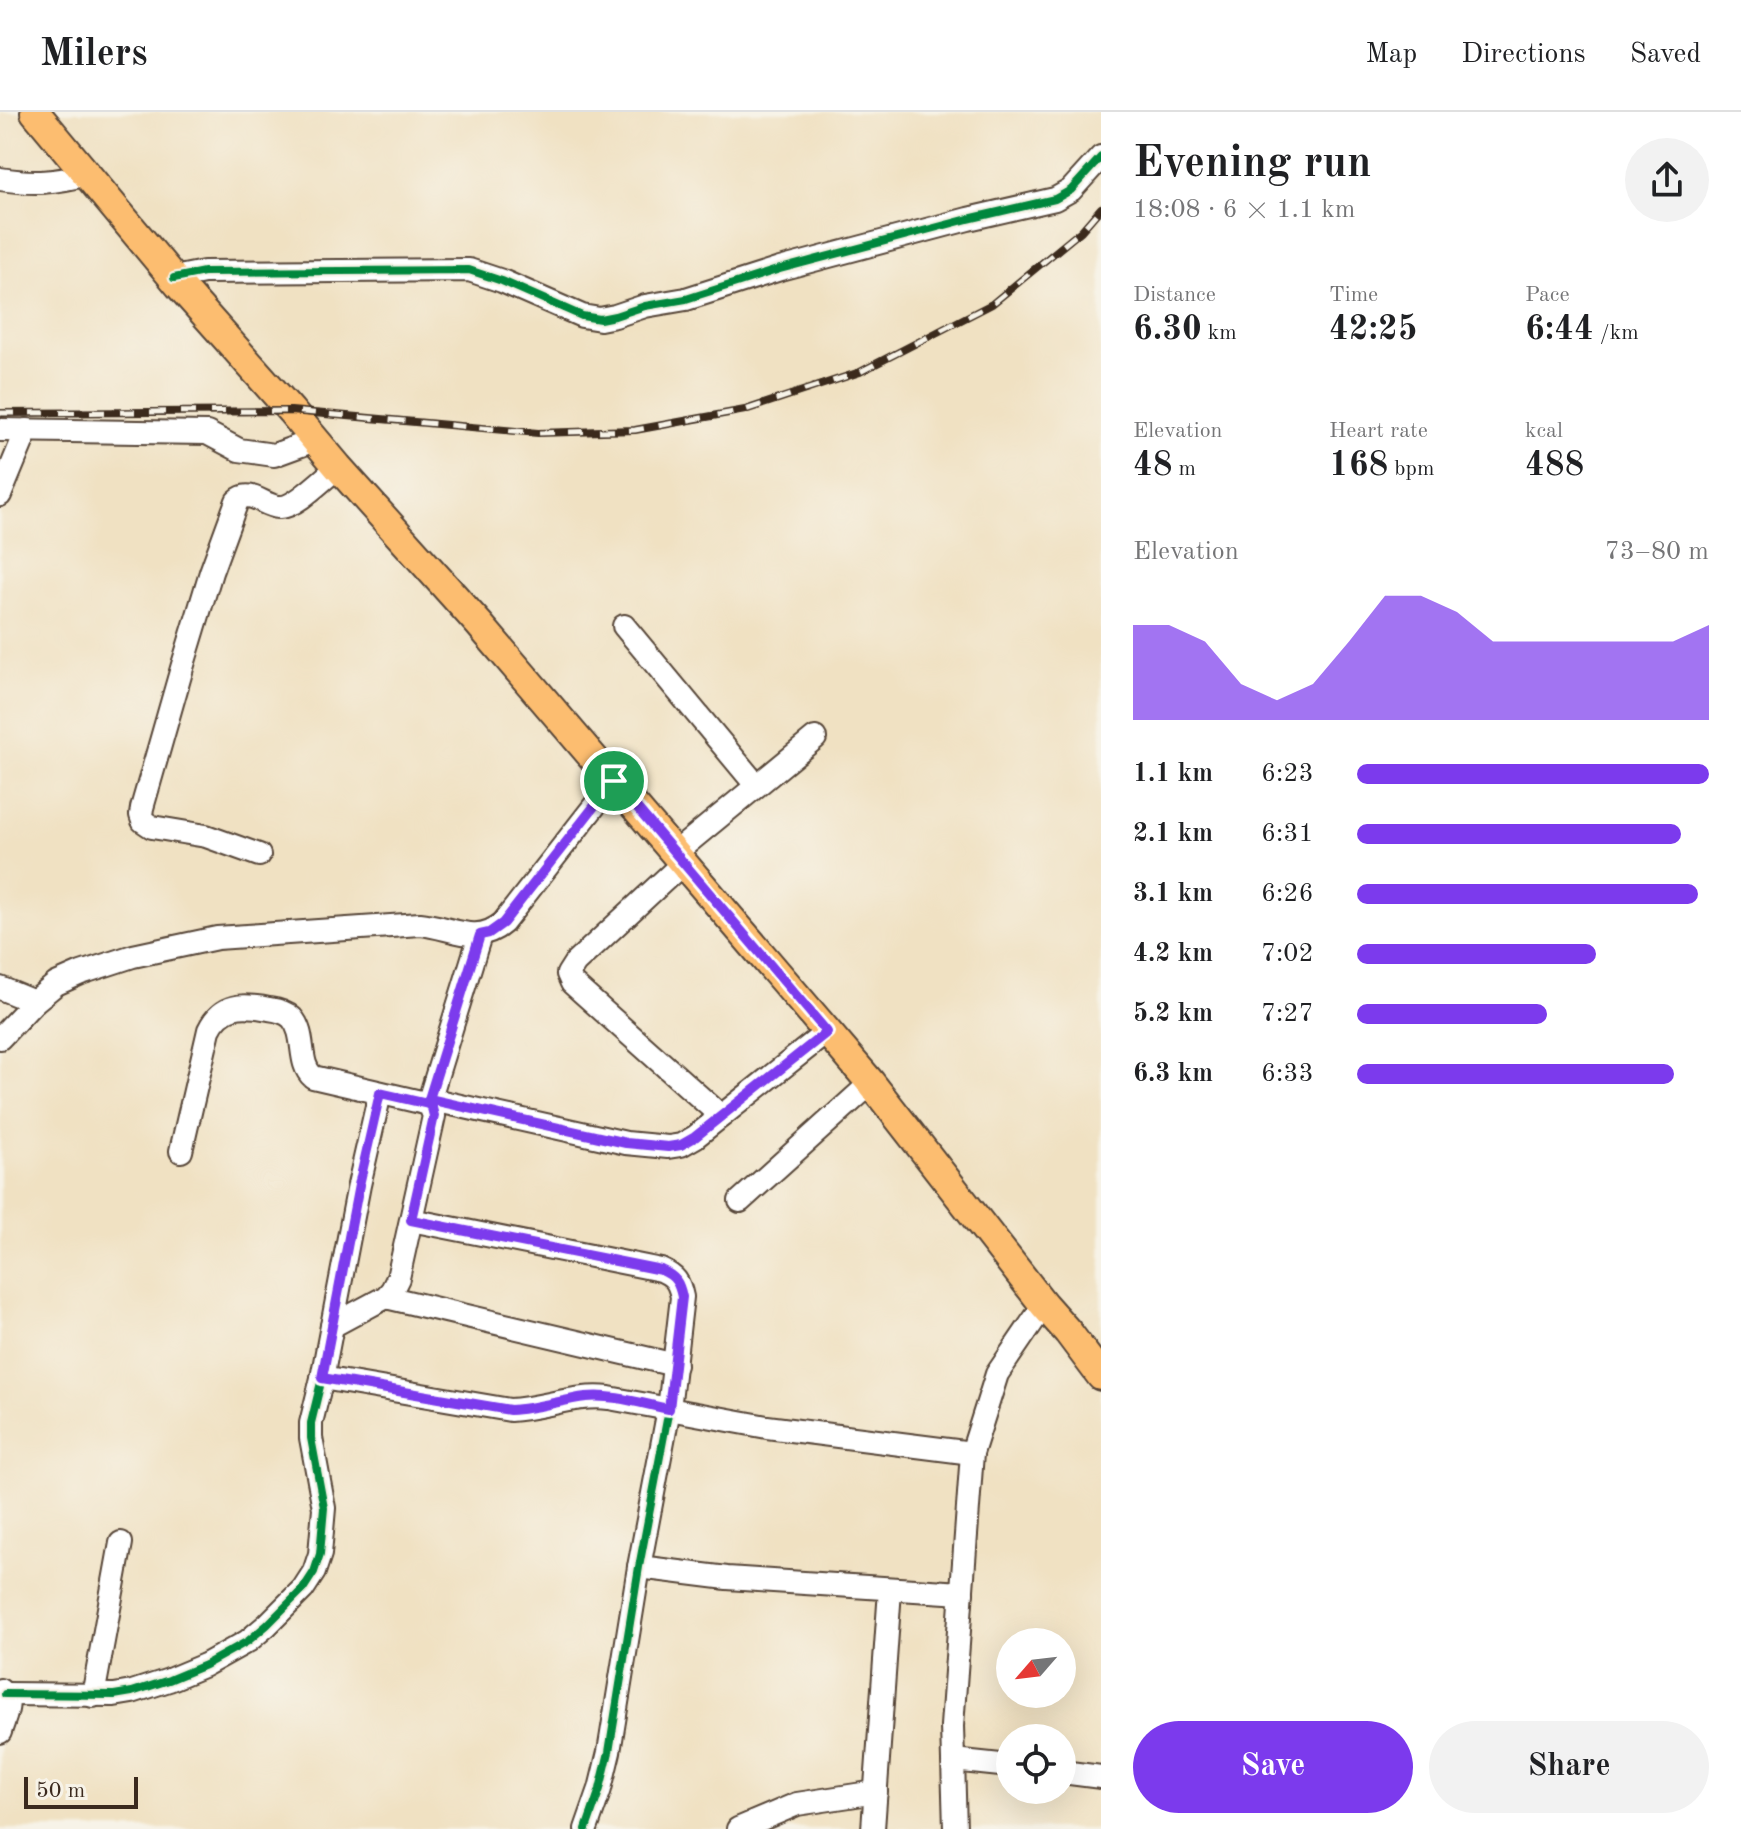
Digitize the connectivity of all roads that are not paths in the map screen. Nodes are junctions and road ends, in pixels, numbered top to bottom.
1 (35, 112) edge
2 (1101, 157) edge
3 (87, 174) junction
4 (0, 179) edge
5 (174, 278) junction
6 (0, 430) edge
7 (27, 430) junction
8 (315, 440) junction
9 (338, 467) junction
10 (0, 495) edge
11 (624, 626) dead end
12 (815, 738) dead end
13 (614, 781) junction
14 (756, 785) junction
15 (259, 855) dead end
16 (679, 858) junction
17 (480, 935) junction
18 (0, 988) edge
19 (34, 1002) junction
20 (827, 1032) junction
21 (0, 1038) edge
22 (871, 1083) junction
23 (380, 1093) junction
24 (428, 1102) junction
25 (721, 1116) junction
26 (181, 1151) dead end
27 (740, 1201) dead end
28 (411, 1220) junction
29 (386, 1297) junction
30 (1044, 1305) junction
31 (332, 1326) junction
32 (1068, 1332) junction
33 (1101, 1357) edge
34 (675, 1365) junction
35 (1101, 1376) edge
36 (322, 1378) junction
37 (669, 1409) junction
38 (972, 1453) junction
39 (121, 1543) dead end
40 (639, 1567) junction
41 (890, 1590) junction
42 (962, 1593) junction
43 (3, 1692) edge
44 (93, 1696) junction
45 (0, 1732) edge
46 (953, 1760) junction
47 (996, 1765) edge
48 (1076, 1774) edge
49 (1101, 1777) edge
50 (876, 1792) junction
51 (586, 1829) edge
52 (738, 1829) edge
53 (873, 1829) edge
54 (955, 1829) edge

1 - 3 main road
2 - 5 street
3 - 4 street
3 - 5 main road
5 - 8 main road
6 - 7 street
7 - 8 street
7 - 10 street
8 - 9 main road
9 - 13 main road
9 - 15 street
11 - 14 street
12 - 14 street
13 - 16 main road
13 - 17 street
14 - 16 street
16 - 20 main road
16 - 25 street
17 - 19 street
17 - 24 street
18 - 19 street
19 - 21 street
20 - 22 main road
20 - 25 street
22 - 27 street
22 - 30 main road
23 - 24 street
23 - 26 street
23 - 31 street
24 - 25 street
24 - 28 street
28 - 29 street
28 - 34 street
29 - 31 street
29 - 34 street
30 - 32 main road
30 - 38 street
31 - 36 street
32 - 33 main road
32 - 35 main road
34 - 37 street
36 - 37 street
36 - 44 street
37 - 38 street
37 - 40 street
38 - 42 street
39 - 44 street
40 - 41 street
40 - 51 street
41 - 42 street
41 - 50 street
42 - 46 street
43 - 44 street
43 - 45 street
46 - 47 street
46 - 54 street
48 - 49 street
50 - 52 street
50 - 53 street

